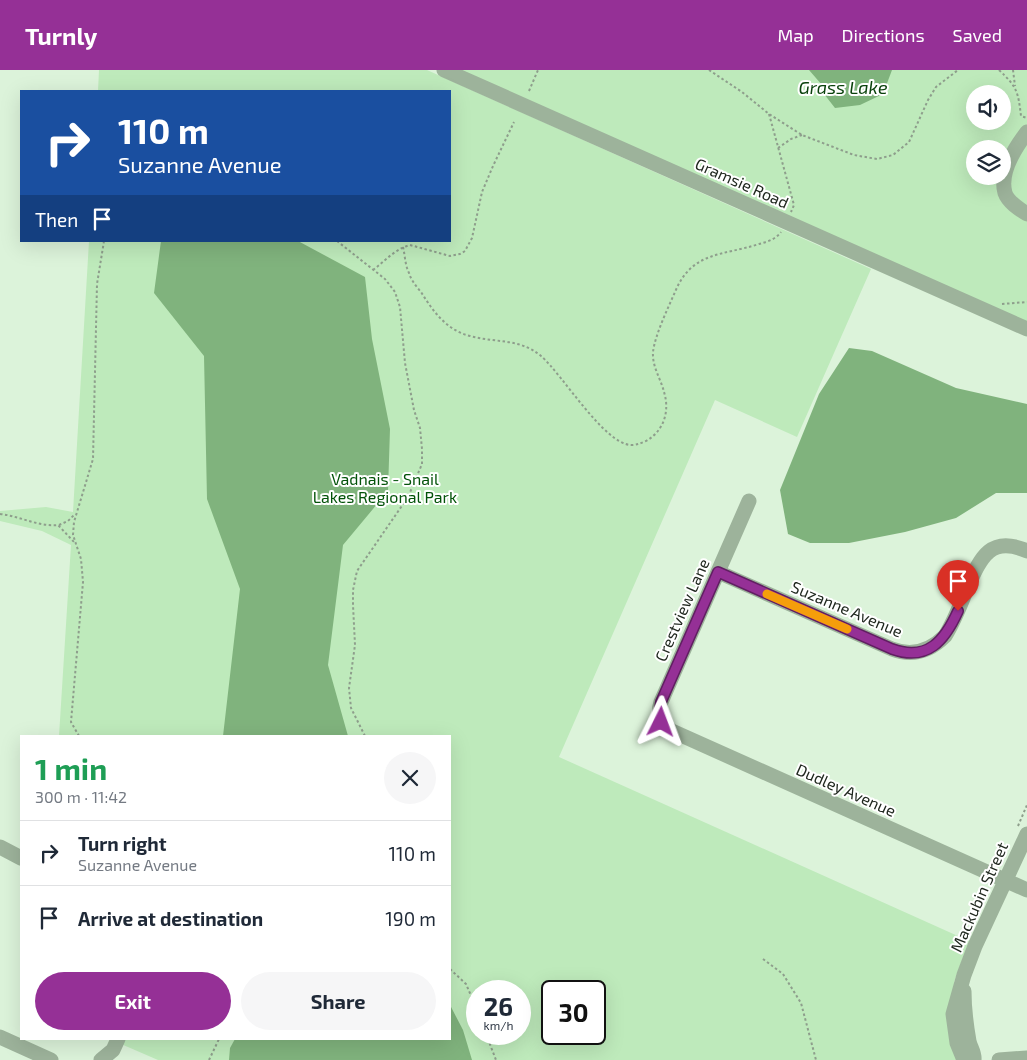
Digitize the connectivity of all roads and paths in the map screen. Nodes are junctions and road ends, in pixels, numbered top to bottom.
1 (444, 70) edge
2 (538, 70) edge
3 (709, 70) edge
4 (958, 70) edge
5 (999, 70) edge
6 (1013, 70) edge
7 (1015, 86) junction
8 (529, 92) dead end
9 (769, 114) junction
10 (1027, 118) edge
11 (514, 122) dead end
12 (1027, 132) edge
13 (802, 135) junction
14 (778, 148) junction
15 (1027, 214) edge
16 (790, 216) dead end
17 (783, 230) dead end
18 (104, 242) edge
19 (338, 242) edge
20 (404, 247) junction
21 (373, 270) junction
22 (1027, 329) edge
23 (749, 501) dead end
24 (76, 512) junction
25 (0, 514) edge
26 (58, 526) junction
27 (75, 543) junction
28 (1027, 551) edge
29 (718, 572) junction
30 (672, 731) joint
31 (78, 735) edge
32 (364, 735) edge
33 (1027, 834) edge
34 (0, 847) edge
35 (20, 857) edge
36 (1006, 880) junction
37 (1027, 890) edge
38 (763, 959) dead end
39 (451, 970) edge
40 (964, 975) junction
41 (466, 984) edge
42 (0, 1037) edge
43 (118, 1040) edge
44 (219, 1040) edge
45 (490, 1045) edge
46 (1027, 1058) edge
47 (51, 1060) edge
48 (101, 1060) edge
49 (209, 1060) edge
50 (496, 1060) edge
51 (816, 1060) edge
52 (964, 1060) edge
53 (974, 1060) edge
54 (999, 1060) edge

1 - 22 street, Gramsie Road
2 - 8 path
3 - 9 path
4 - 13 path
5 - 7 path
6 - 7 path
7 - 10 path
9 - 13 path
9 - 14 path
11 - 20 path
12 - 15 street
13 - 14 path
14 - 16 path
17 - 20 path
18 - 24 path
19 - 21 path
20 - 21 path
21 - 32 path
23 - 29 street, Crestview Lane
24 - 26 path
24 - 27 path
25 - 26 path
26 - 27 path
27 - 31 path
28 - 29 street, Suzanne Avenue
29 - 30 street, Crestview Lane
30 - 36 street, Dudley Avenue
33 - 36 street, Mackubin Street
34 - 35 street
36 - 37 street, Dudley Avenue
36 - 40 street, Mackubin Street
38 - 51 path
39 - 41 path
40 - 52 street, Mackubin Street
40 - 53 street, Mackubin Street
42 - 47 street
43 - 48 street
44 - 49 path
45 - 50 path
46 - 54 street

